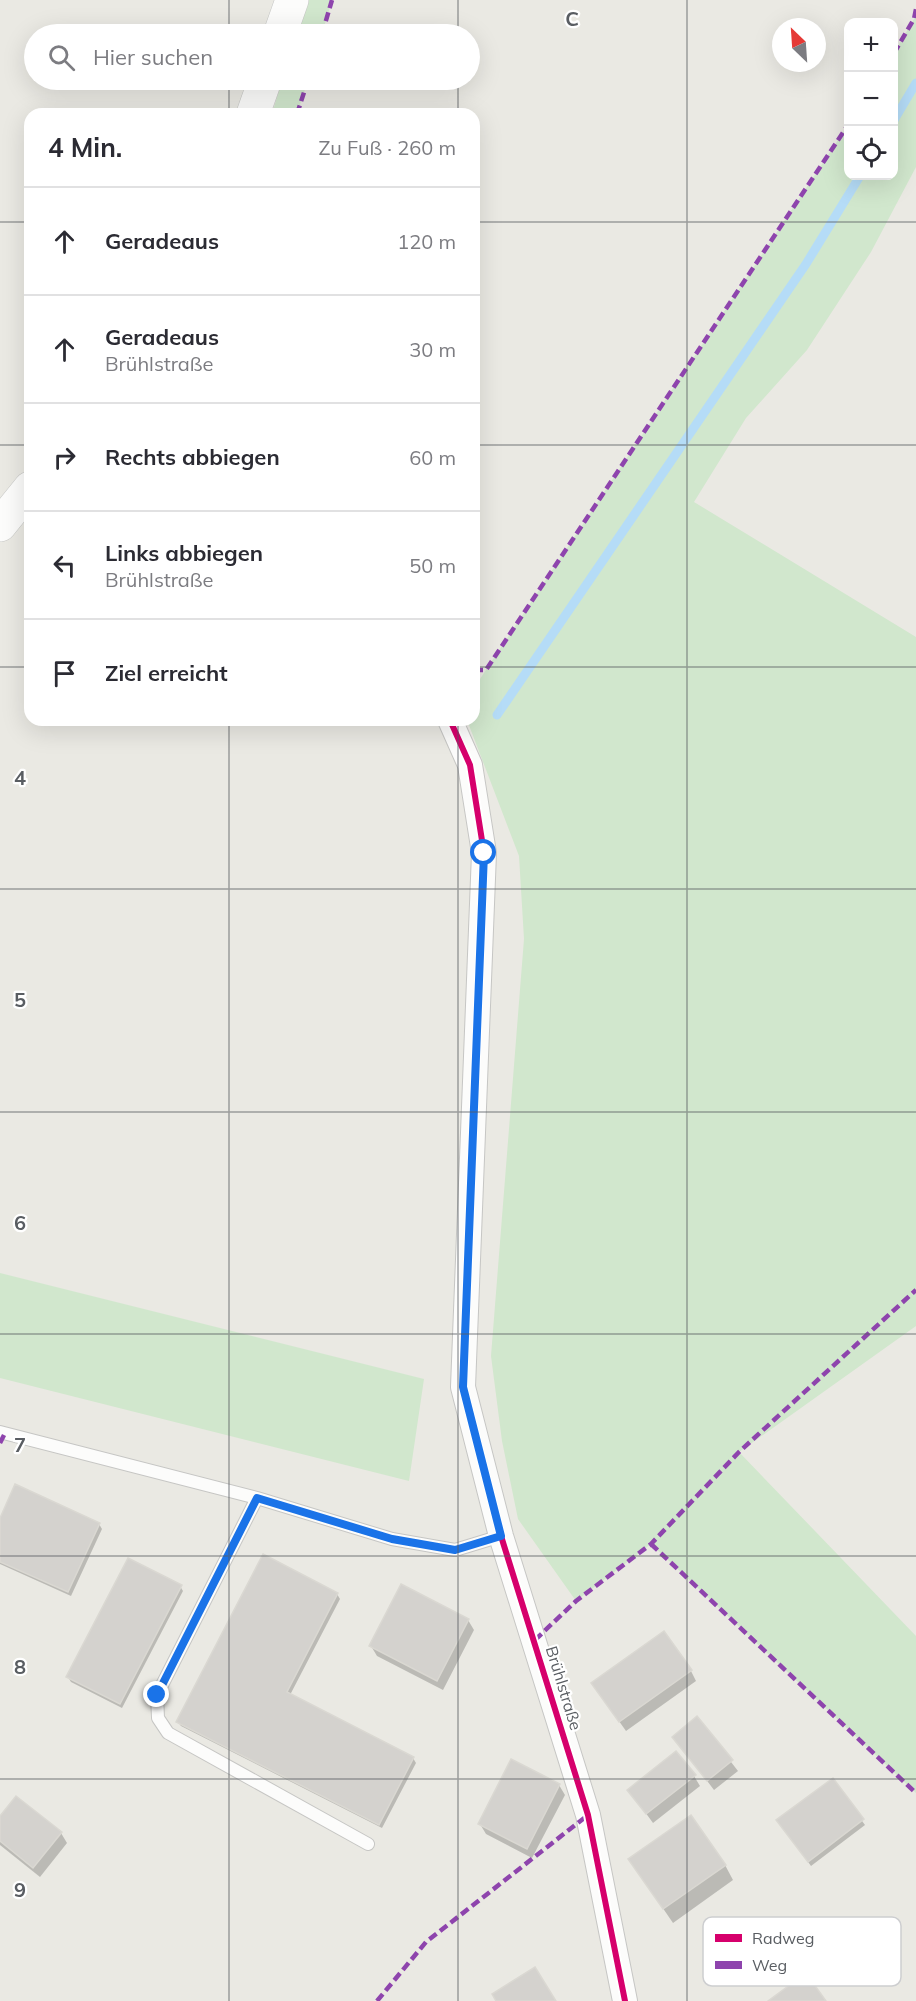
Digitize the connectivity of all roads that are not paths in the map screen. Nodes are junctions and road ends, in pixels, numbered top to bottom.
1 (292, 0) edge
2 (284, 24) edge
3 (261, 90) edge
4 (255, 108) edge
5 (24, 495) edge
6 (0, 525) edge
7 (453, 726) edge
8 (0, 1432) edge
9 (257, 1498) junction
10 (501, 1536) junction
11 (368, 1844) dead end
12 (625, 2001) edge

1 - 2 main road
3 - 4 main road
5 - 6 main road
7 - 10 street, Brühlstraße
8 - 9 lane
9 - 10 lane
9 - 11 lane
10 - 12 street, Brühlstraße

